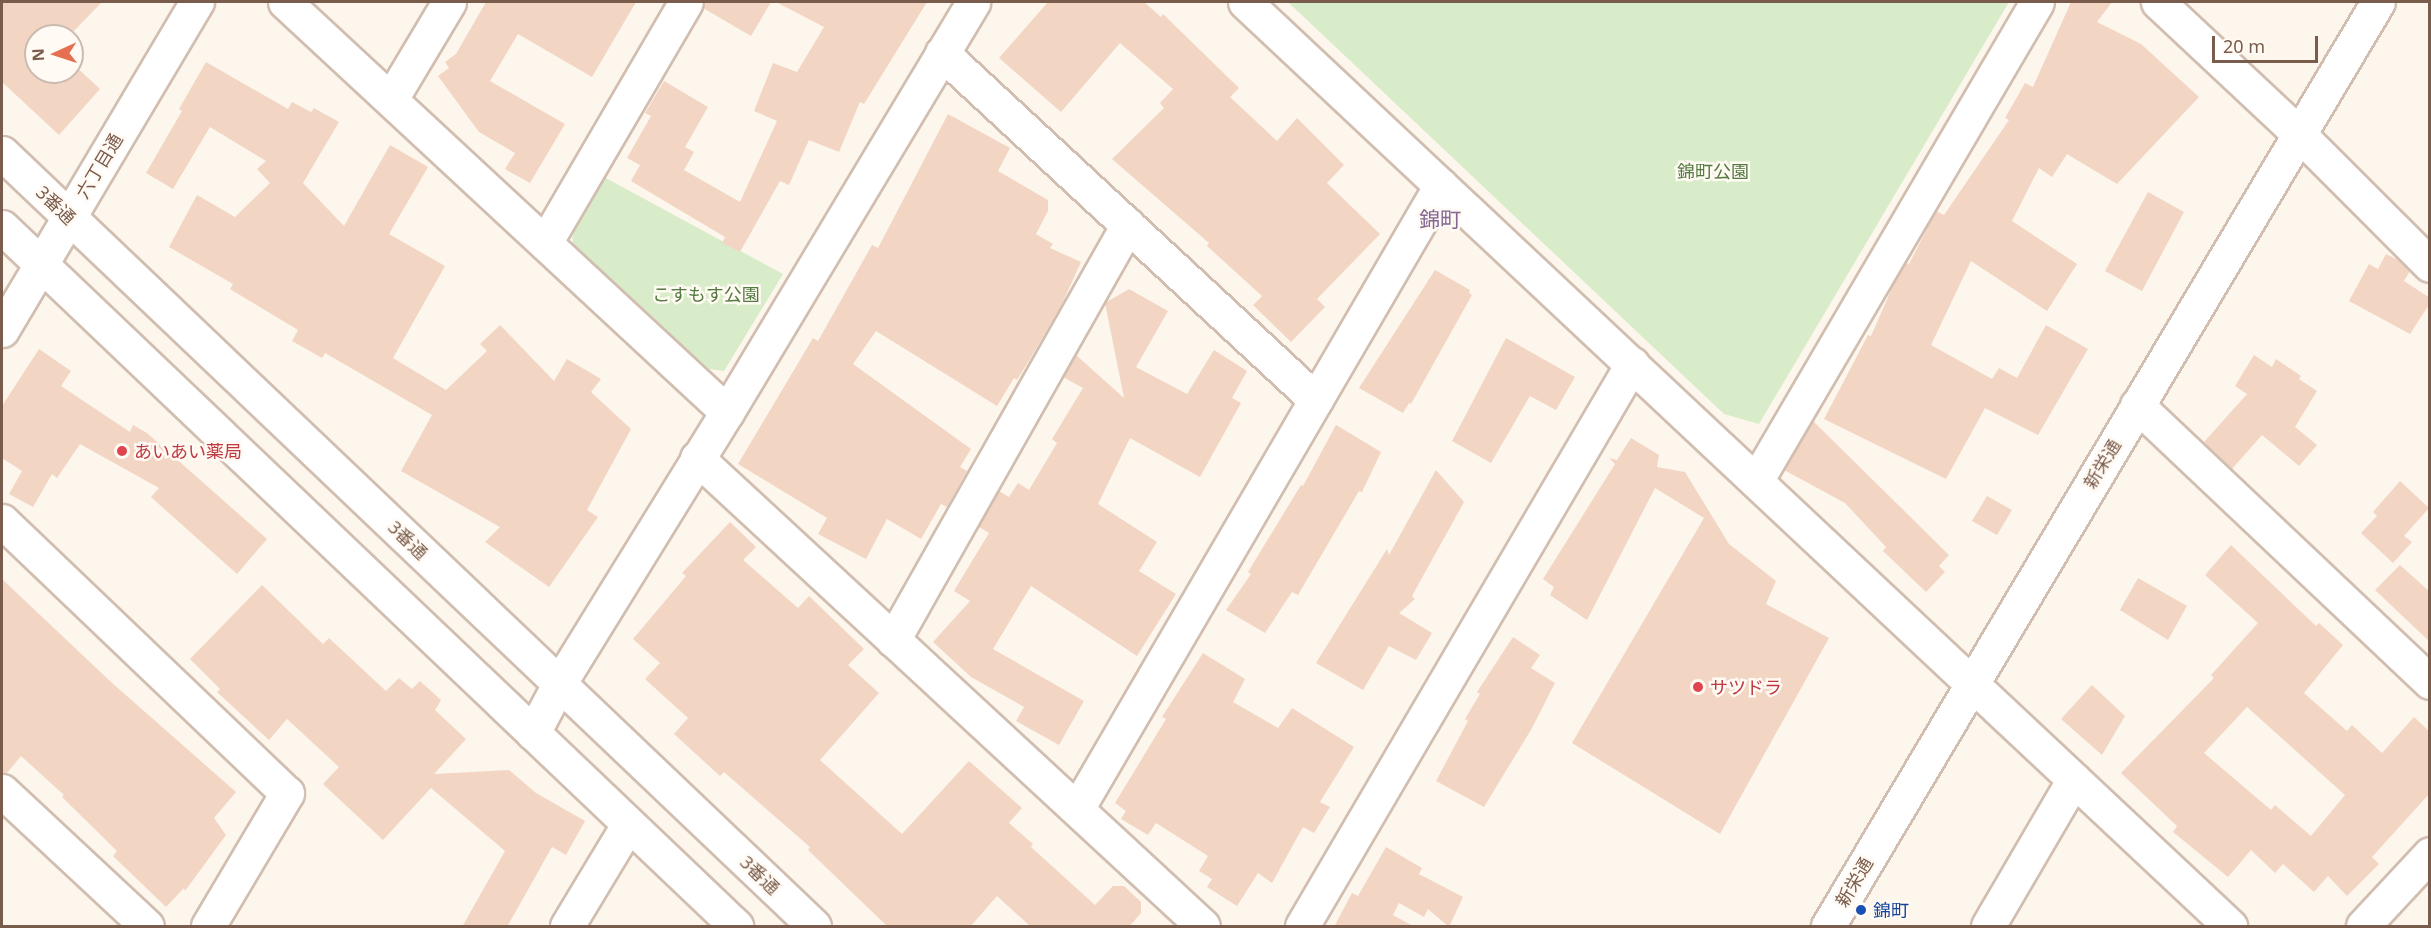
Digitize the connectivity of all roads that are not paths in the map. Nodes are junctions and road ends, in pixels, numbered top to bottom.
1 (197, 2) edge
2 (285, 2) edge
3 (449, 2) edge
4 (686, 2) edge
5 (973, 2) edge
6 (1245, 2) edge
7 (2037, 2) edge
8 (2157, 2) edge
9 (2378, 2) edge
10 (942, 53) junction
11 (391, 99) junction
12 (2299, 134) junction
13 (2, 153) edge
14 (1441, 185) junction
15 (68, 216) junction
16 (1128, 225) junction
17 (2, 227) edge
18 (545, 243) junction
19 (41, 264) junction
20 (2430, 266) edge
21 (2, 330) edge
22 (1632, 364) junction
23 (1316, 400) junction
24 (2137, 405) junction
25 (727, 412) junction
26 (697, 458) junction
27 (1756, 481) junction
28 (2, 521) edge
29 (893, 640) junction
30 (2430, 682) edge
31 (1972, 683) junction
32 (559, 684) junction
33 (532, 733) junction
34 (2074, 779) junction
35 (2, 792) edge
36 (1077, 809) junction
37 (628, 825) junction
38 (2430, 854) edge
39 (2217, 922) edge
40 (147, 927) edge
41 (208, 927) edge
42 (567, 927) edge
43 (736, 927) edge
44 (814, 927) edge
45 (1203, 927) edge
46 (1302, 927) edge
47 (1828, 927) edge
48 (1988, 927) edge
49 (2363, 927) edge

1 - 15 street, 六丁目通
2 - 11 street
3 - 11 street
4 - 18 street
5 - 10 street
6 - 14 street
7 - 27 street
8 - 12 street
9 - 12 street, 新栄通
10 - 16 street
10 - 25 street
11 - 18 street
12 - 20 street
12 - 24 street, 新栄通
13 - 15 street, 3番通
14 - 22 street
14 - 23 street
15 - 19 street, 六丁目通
15 - 32 street, 3番通
16 - 23 street
16 - 29 street
17 - 19 street
18 - 25 street
19 - 21 street, 六丁目通
19 - 33 street
22 - 27 street
22 - 46 street
23 - 36 street
24 - 30 street
24 - 31 street, 新栄通
25 - 26 street
26 - 29 street
26 - 32 street
27 - 31 street
28 - 41 street
29 - 36 street
31 - 34 street
31 - 47 street, 新栄通
32 - 33 street
32 - 44 street, 3番通
33 - 37 street
34 - 39 street
34 - 48 street
35 - 40 street
36 - 45 street
37 - 42 street
37 - 43 street
38 - 49 street

